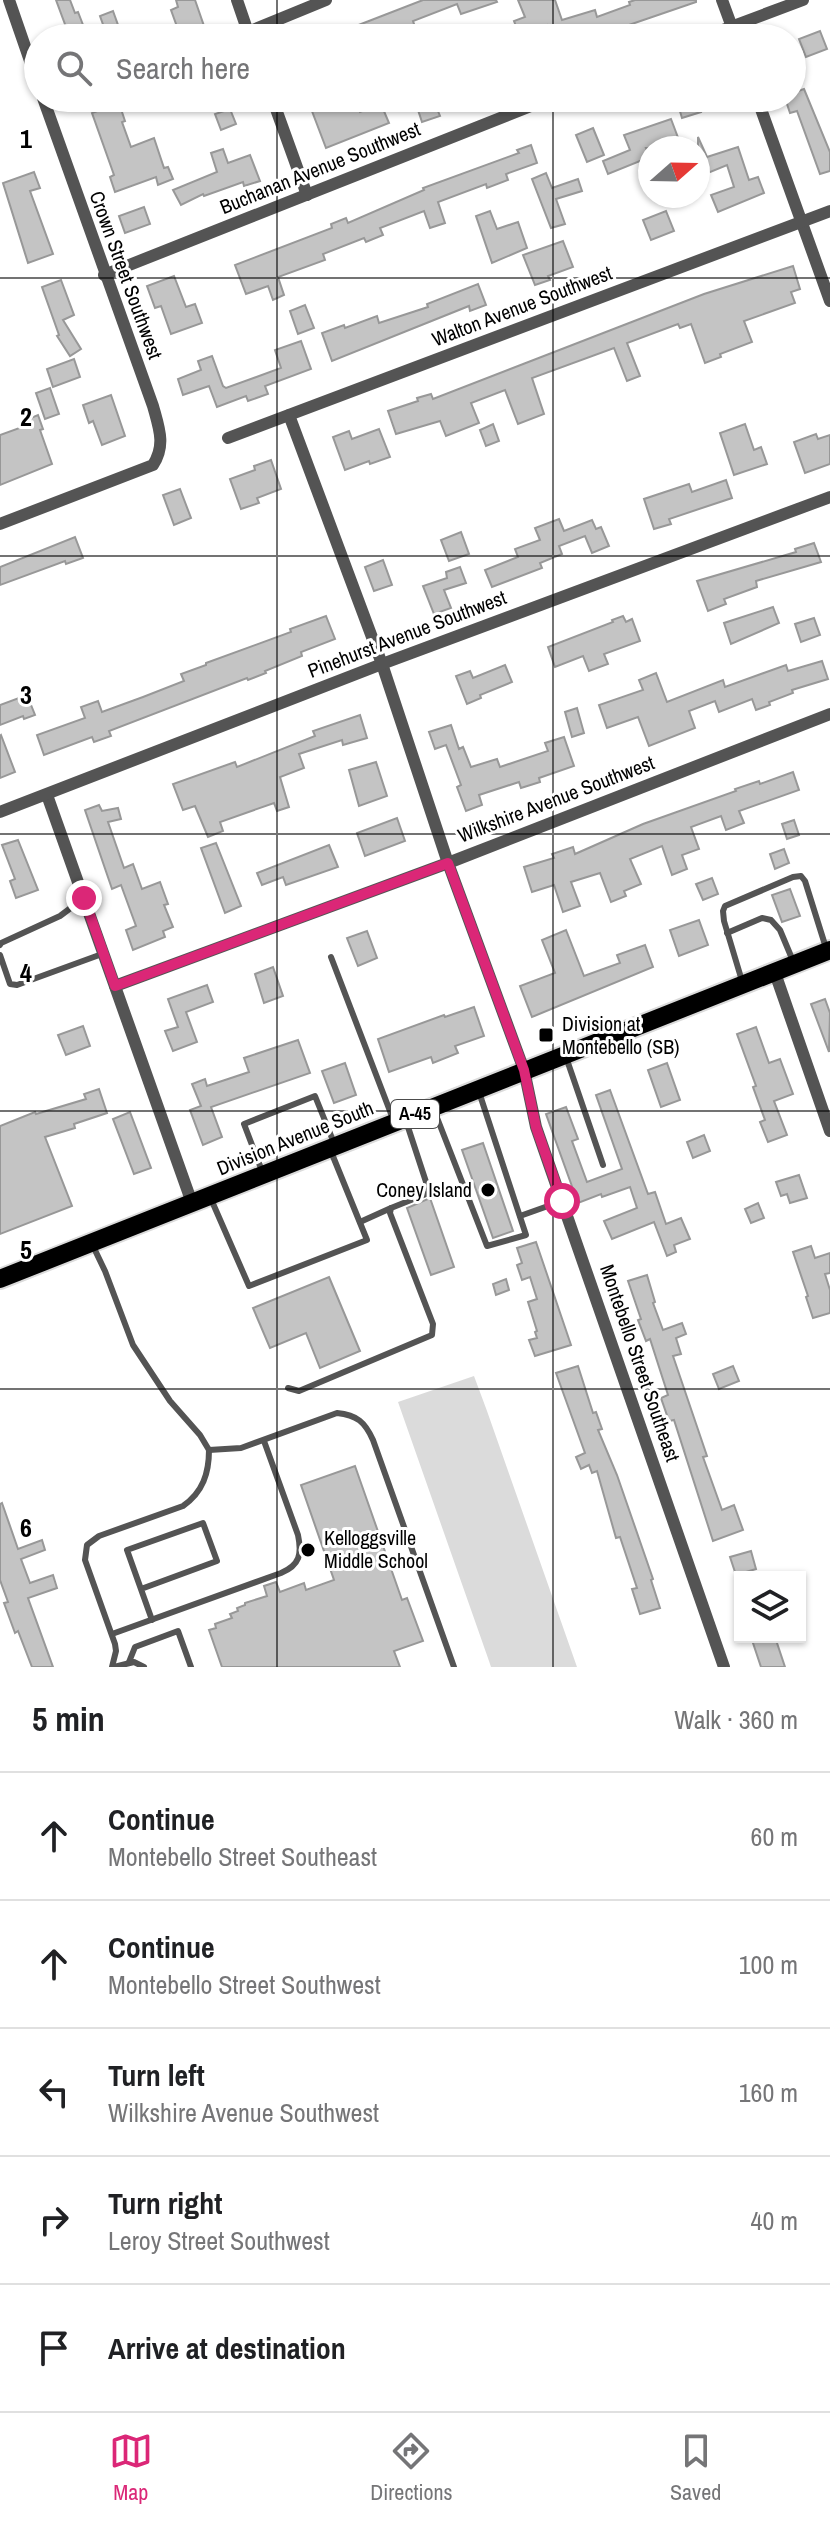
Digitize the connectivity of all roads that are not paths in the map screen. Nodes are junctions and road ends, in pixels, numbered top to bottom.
1 (9, 0) edge
2 (237, 0) edge
3 (326, 0) edge
4 (722, 0) edge
5 (803, 0) edge
6 (245, 24) edge
7 (273, 24) edge
8 (730, 24) edge
9 (750, 24) edge
10 (24, 43) edge
11 (48, 112) edge
12 (277, 112) edge
13 (516, 112) edge
14 (762, 112) edge
15 (307, 195) junction
16 (830, 211) edge
17 (801, 222) junction
18 (104, 275) junction
19 (830, 301) edge
20 (289, 415) junction
21 (228, 438) dead end
22 (830, 497) edge
23 (0, 524) edge
24 (382, 664) junction
25 (830, 714) edge
26 (47, 795) junction
27 (0, 812) edge
28 (448, 863) junction
29 (84, 898) junction
30 (727, 933) junction
31 (0, 943) edge
32 (828, 951) edge
33 (104, 954) junction
34 (0, 955) edge
35 (331, 957) dead end
36 (795, 965) junction
37 (775, 973) junction
38 (743, 985) junction
39 (115, 986) junction
40 (565, 1054) junction
41 (524, 1070) junction
42 (477, 1088) junction
43 (825, 1103) edge
44 (432, 1107) junction
45 (399, 1120) junction
46 (830, 1131) edge
47 (332, 1146) junction
48 (603, 1165) dead end
49 (263, 1174) junction
50 (210, 1196) junction
51 (562, 1201) junction
52 (192, 1203) junction
53 (391, 1208) junction
54 (520, 1216) junction
55 (360, 1222) junction
56 (91, 1243) junction
57 (0, 1279) edge
58 (288, 1388) dead end
59 (264, 1441) junction
60 (209, 1450) junction
61 (141, 1589) junction
62 (152, 1620) junction
63 (112, 1634) junction
64 (129, 1662) junction
65 (113, 1667) edge
66 (144, 1667) edge
67 (191, 1667) edge
68 (454, 1667) edge
69 (724, 1667) edge

1 - 10 street
2 - 6 street
3 - 7 street
4 - 8 street
5 - 9 street
11 - 18 street, Crown Street Southwest
12 - 15 street
13 - 15 street, Buchanan Avenue Southwest
14 - 17 street
15 - 18 street, Buchanan Avenue Southwest
16 - 17 street, Walton Avenue Southwest
17 - 19 street
17 - 20 street, Walton Avenue Southwest
18 - 23 street, Crown Street Southwest
20 - 21 street, Walton Avenue Southwest
20 - 24 street, Montebello Street Southeast
22 - 24 street, Pinehurst Avenue Southwest
24 - 26 street, Pinehurst Avenue Southwest
24 - 28 street, Montebello Street Southeast
25 - 28 street, Wilkshire Avenue Southwest
26 - 27 street, Pinehurst Avenue Southwest
26 - 29 street
28 - 39 street, Wilkshire Avenue Southwest
28 - 41 street, Montebello Street Southeast
29 - 31 lane
29 - 33 street
30 - 32 lane
30 - 36 lane
30 - 38 lane
32 - 36 main road, Division Avenue South / A-45
33 - 34 lane
33 - 39 street
35 - 45 lane
36 - 37 main road, Division Avenue South / A-45
37 - 38 main road, Division Avenue South / A-45
37 - 43 street
38 - 40 main road, Division Avenue South / A-45
39 - 52 street
40 - 41 main road, Division Avenue South / A-45
40 - 48 lane
41 - 42 main road, Division Avenue South / A-45
41 - 51 street, Montebello Street Southeast
42 - 44 main road, Division Avenue South / A-45
42 - 54 lane
43 - 46 street
44 - 45 main road, Division Avenue South / A-45
44 - 54 lane
45 - 47 main road, Division Avenue South / A-45
45 - 53 lane
47 - 49 main road, Division Avenue South / A-45
47 - 49 lane
47 - 55 lane
49 - 50 main road, Division Avenue South / A-45
50 - 52 main road, Division Avenue South / A-45
50 - 55 lane
51 - 54 lane
51 - 69 street, Montebello Street Southeast
52 - 56 main road, Division Avenue South / A-45
53 - 55 lane
53 - 58 lane
56 - 57 main road, Division Avenue South / A-45
56 - 60 lane
59 - 60 lane
59 - 62 lane
59 - 68 lane
60 - 63 lane
61 - 61 lane
61 - 62 lane
62 - 63 lane
63 - 65 lane
64 - 65 lane
64 - 66 lane
64 - 67 lane

